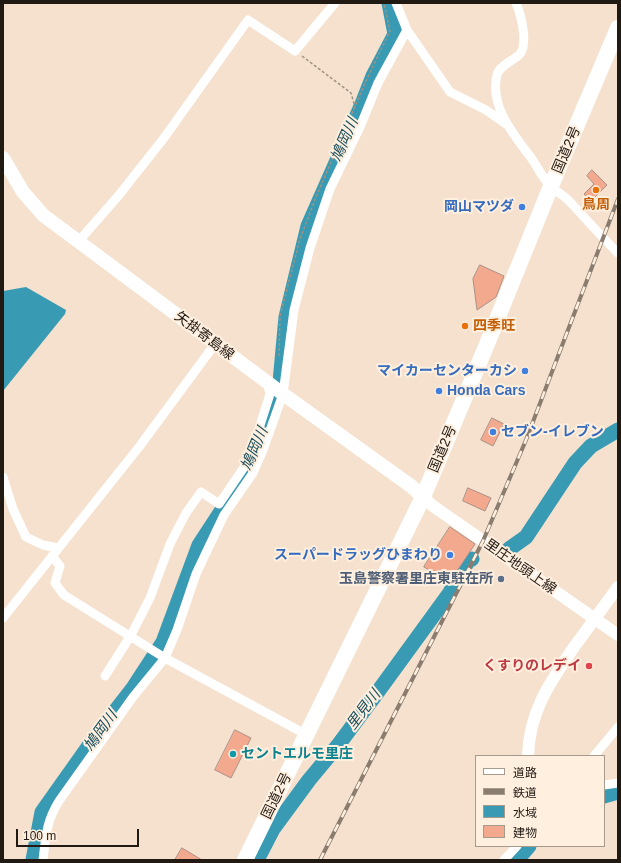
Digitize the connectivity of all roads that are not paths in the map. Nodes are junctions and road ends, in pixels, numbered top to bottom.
1 (336, 3) edge
2 (396, 3) edge
3 (516, 3) edge
4 (618, 28) edge
5 (407, 30) junction
6 (507, 125) junction
7 (3, 158) edge
8 (551, 186) junction
9 (78, 242) junction
10 (618, 253) edge
11 (215, 344) junction
12 (269, 384) junction
13 (283, 394) junction
14 (3, 477) edge
15 (423, 497) junction
16 (6, 499) edge
17 (58, 548) junction
18 (52, 556) junction
19 (618, 587) edge
20 (3, 618) edge
21 (594, 618) junction
22 (131, 635) junction
23 (618, 636) edge
24 (165, 658) junction
25 (105, 676) dead end
26 (618, 727) edge
27 (307, 735) junction
28 (528, 755) edge
29 (595, 755) edge
30 (618, 783) edge
31 (605, 785) edge
32 (516, 847) edge
33 (43, 860) edge
34 (245, 860) edge
35 (504, 860) edge

1 - 9 street
2 - 5 street
3 - 6 street
4 - 8 highway, 国道2号
5 - 6 street
5 - 13 street
6 - 8 street
7 - 9 main road, 矢掛寄島線
8 - 10 street
8 - 15 highway, 国道2号
9 - 11 main road, 矢掛寄島線
11 - 12 main road, 矢掛寄島線
11 - 17 street
12 - 13 main road, 矢掛寄島線
12 - 22 street
13 - 15 main road, 矢掛寄島線
13 - 24 street
14 - 16 street
15 - 21 main road, 里庄地頭上線
15 - 27 highway, 国道2号
16 - 17 street
17 - 18 street
18 - 20 street
18 - 22 street
19 - 21 main road
21 - 23 main road, 里庄地頭上線
21 - 28 main road
22 - 24 street
22 - 25 street
24 - 27 street
24 - 33 street
26 - 29 street
27 - 34 highway, 国道2号
30 - 31 street
32 - 35 street

